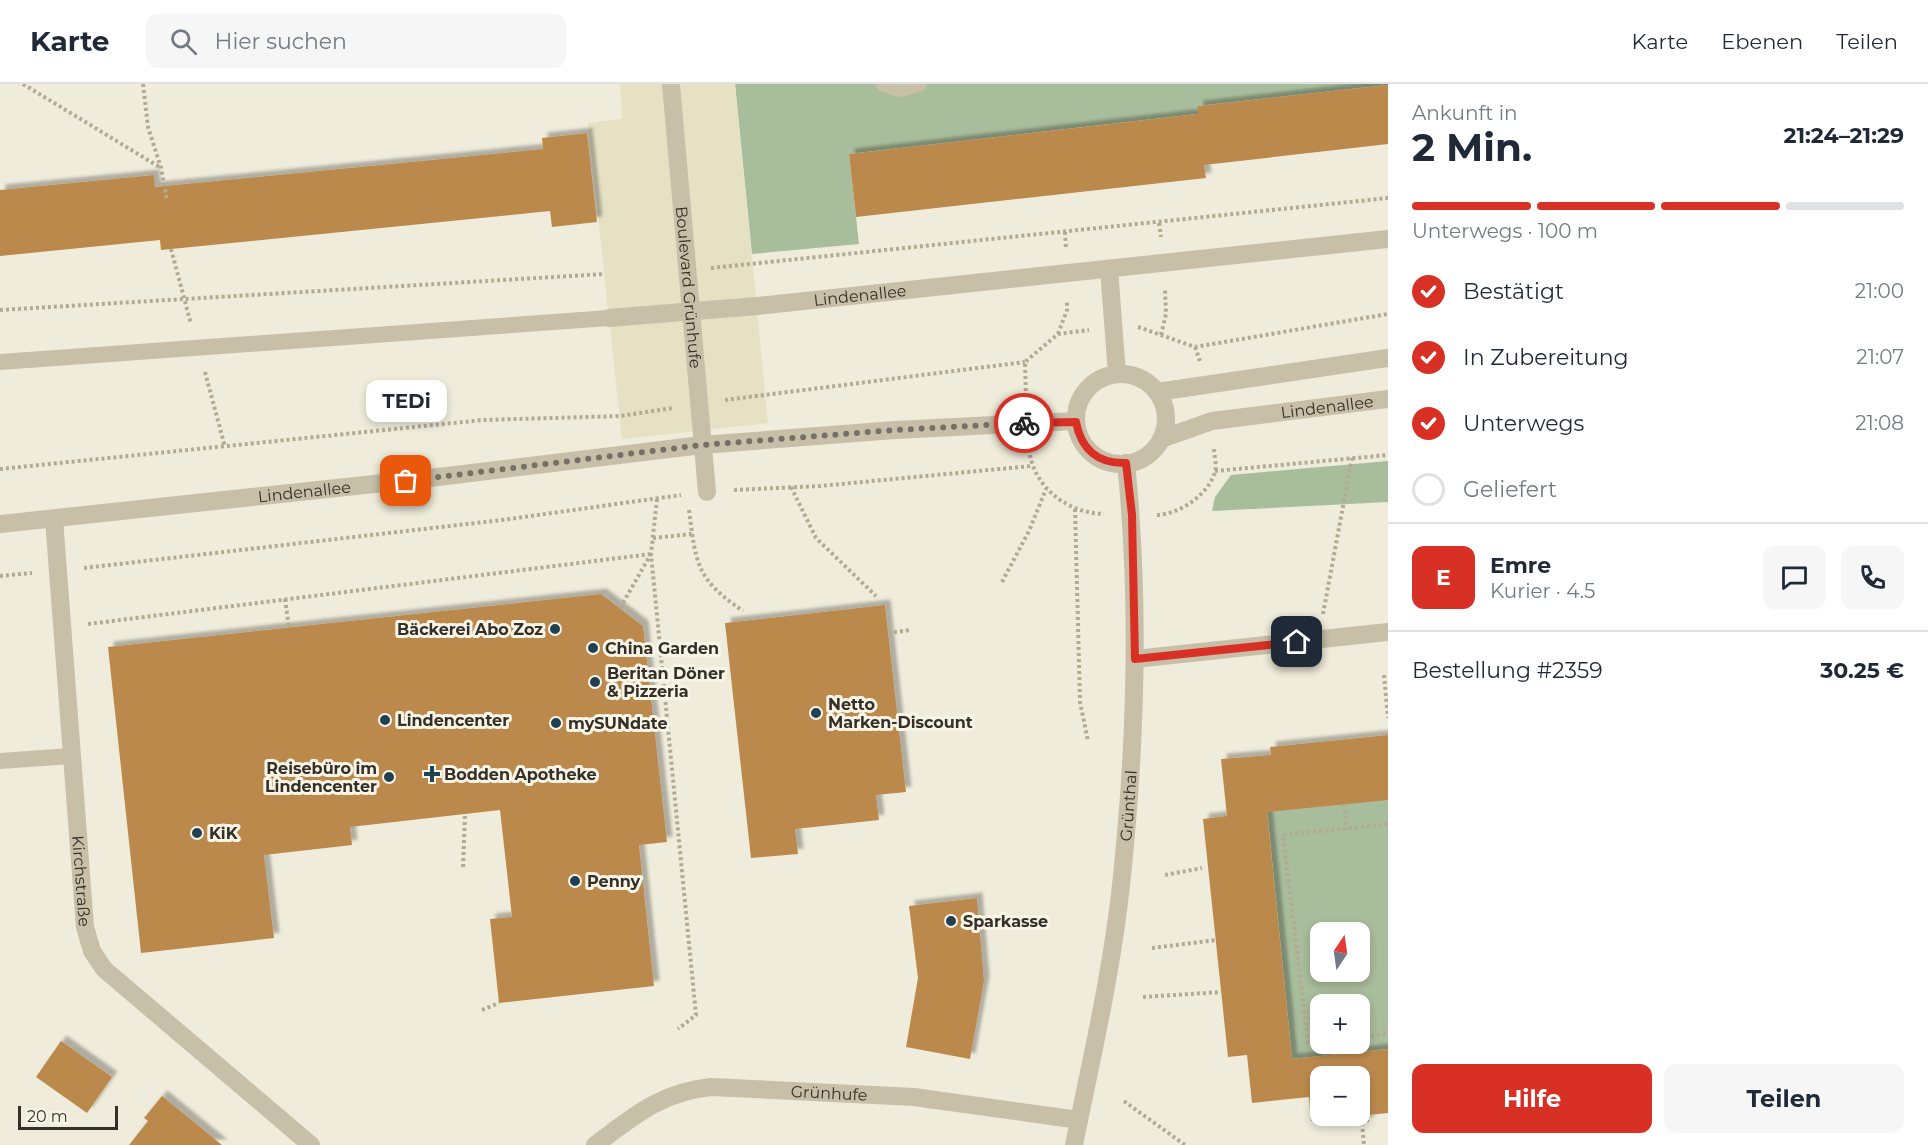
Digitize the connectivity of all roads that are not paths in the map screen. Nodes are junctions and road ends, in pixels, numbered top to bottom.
1 (671, 84) edge
2 (884, 84) edge
3 (919, 84) edge
4 (1388, 239) edge
5 (1109, 269) junction
6 (689, 312) junction
7 (609, 318) joint
8 (1388, 358) edge
9 (0, 362) edge
10 (1117, 374) junction
11 (1157, 392) junction
12 (1388, 399) edge
13 (1076, 422) junction
14 (1161, 439) junction
15 (702, 445) junction
16 (1126, 463) junction
17 (707, 492) road end
18 (54, 519) junction
19 (0, 524) edge
20 (1388, 632) edge
21 (1135, 659) junction
22 (71, 756) junction
23 (0, 761) edge
24 (1079, 1120) junction
25 (311, 1145) edge
26 (595, 1145) edge
27 (1074, 1145) edge

1 - 6 street, Boulevard Grünhufe
2 - 3 lane
4 - 5 street, Lindenallee
5 - 6 street, Lindenallee
5 - 10 street
6 - 7 street, Lindenallee
6 - 15 street, Boulevard Grünhufe
7 - 9 lane
8 - 11 street
10 - 11 street
10 - 13 street
11 - 14 street
12 - 14 street, Lindenallee
13 - 15 street, Lindenallee
13 - 16 street
14 - 16 street
15 - 17 street, Boulevard Grünhufe
15 - 18 street, Lindenallee
16 - 21 street, Grünthal
18 - 19 street, Lindenallee
18 - 22 street, Kirchstraße
20 - 21 street
21 - 24 street, Grünthal
22 - 23 lane
22 - 25 street, Kirchstraße
24 - 26 street, Grünhufe
24 - 27 street, Grünthal

